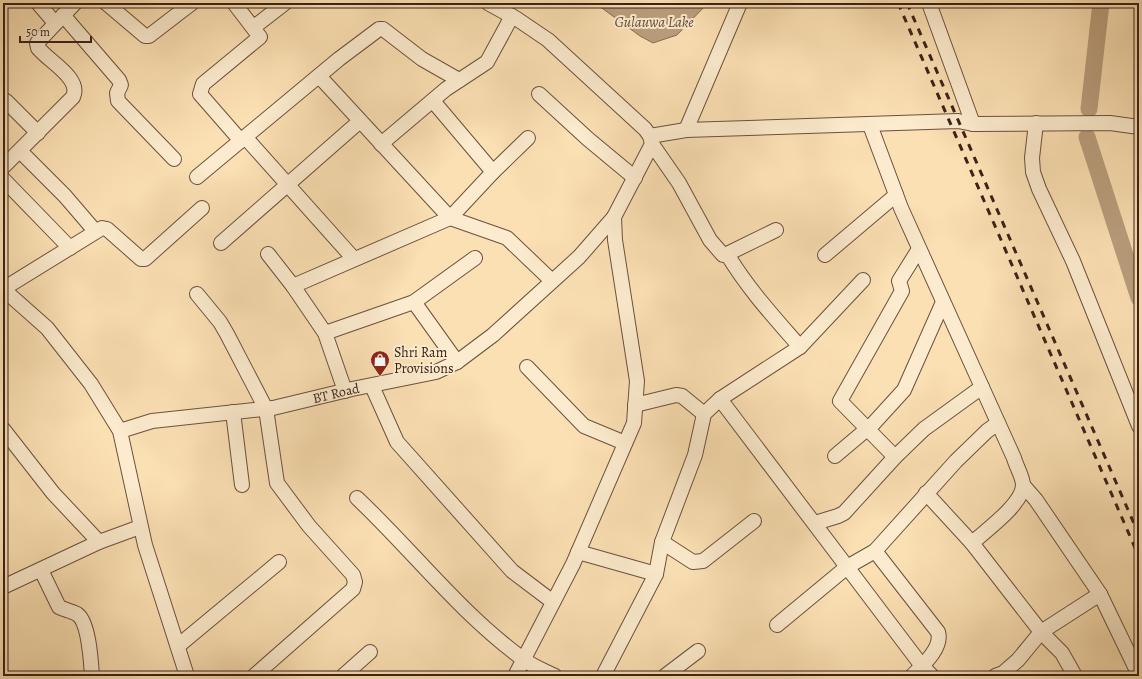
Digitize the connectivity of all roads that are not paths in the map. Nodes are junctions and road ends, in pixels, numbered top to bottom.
1 (38, 3) edge
2 (75, 3) edge
3 (106, 3) edge
4 (192, 3) edge
5 (234, 3) edge
6 (285, 3) edge
7 (488, 3) edge
8 (740, 3) edge
9 (929, 3) edge
10 (512, 16) junction
11 (59, 19) junction
12 (254, 28) junction
13 (319, 76) junction
14 (459, 80) junction
15 (539, 94) dead end
16 (432, 101) junction
17 (6, 102) dead end
18 (360, 121) junction
19 (1036, 123) junction
20 (973, 124) junction
21 (870, 125) junction
22 (1139, 127) edge
23 (686, 130) junction
24 (38, 133) junction
25 (528, 138) dead end
26 (243, 139) junction
27 (651, 140) junction
28 (381, 144) junction
29 (20, 151) junction
30 (174, 159) dead end
31 (3, 167) edge
32 (493, 172) junction
33 (197, 177) dead end
34 (635, 178) junction
35 (3, 179) edge
36 (288, 185) junction
37 (896, 195) junction
38 (202, 208) dead end
39 (614, 217) junction
40 (450, 218) junction
41 (776, 230) dead end
42 (95, 231) junction
43 (221, 243) dead end
44 (70, 248) junction
45 (919, 249) junction
46 (268, 254) dead end
47 (728, 254) junction
48 (825, 255) dead end
49 (475, 258) dead end
50 (354, 259) junction
51 (863, 280) dead end
52 (552, 281) junction
53 (293, 286) junction
54 (3, 289) edge
55 (197, 294) dead end
56 (414, 302) junction
57 (943, 302) junction
58 (325, 333) junction
59 (800, 347) junction
60 (457, 362) junction
61 (527, 367) dead end
62 (372, 386) junction
63 (982, 387) junction
64 (345, 391) junction
65 (720, 399) junction
66 (635, 405) junction
67 (266, 409) junction
68 (233, 412) junction
69 (704, 414) junction
70 (998, 423) junction
71 (1139, 426) edge
72 (3, 429) edge
73 (868, 429) junction
74 (120, 431) junction
75 (625, 443) junction
76 (835, 456) dead end
77 (895, 457) junction
78 (242, 485) dead end
79 (1023, 485) junction
80 (926, 493) junction
81 (357, 498) dead end
82 (754, 522) dead end
83 (815, 523) junction
84 (140, 527) junction
85 (100, 542) junction
86 (662, 542) junction
87 (972, 543) junction
88 (875, 550) junction
89 (578, 552) junction
90 (279, 562) dead end
91 (847, 567) junction
92 (41, 570) junction
93 (656, 574) junction
94 (3, 587) edge
95 (1100, 594) junction
96 (553, 602) junction
97 (777, 625) dead end
98 (1040, 632) junction
99 (178, 646) junction
100 (698, 651) dead end
101 (370, 652) dead end
102 (524, 660) junction
103 (922, 673) edge
104 (1139, 675) edge
105 (92, 676) edge
106 (187, 676) edge
107 (254, 676) edge
108 (343, 676) edge
109 (515, 676) edge
110 (555, 676) edge
111 (603, 676) edge
112 (665, 676) edge
113 (995, 676) edge
114 (1075, 676) edge

1 - 11 street
2 - 11 street
3 - 4 street
5 - 12 street
6 - 12 street
7 - 10 street
8 - 23 street
9 - 20 street
10 - 14 street
10 - 27 street
11 - 24 street
11 - 30 street
12 - 26 street
13 - 14 street
13 - 18 street
13 - 26 street
14 - 16 street
15 - 34 street
16 - 28 street
16 - 32 street
17 - 24 street
18 - 28 street
18 - 36 street
19 - 20 street
19 - 22 street
19 - 71 street
20 - 21 street
21 - 23 street
21 - 37 street
23 - 27 street
24 - 29 street
25 - 32 street
26 - 33 street
26 - 36 street
27 - 34 street, BT Road
27 - 47 street
28 - 40 street
29 - 31 street
29 - 42 street
32 - 40 street
34 - 39 street, BT Road
35 - 44 street
36 - 43 street
36 - 50 street
37 - 45 street
37 - 48 street
38 - 42 street
39 - 52 street, BT Road
39 - 66 street
40 - 50 street
40 - 52 street
41 - 47 street
42 - 44 street
44 - 54 street
45 - 57 street
45 - 73 street
46 - 53 street
47 - 59 street
49 - 56 street
50 - 53 street
51 - 59 street
52 - 60 street, BT Road
53 - 58 street
54 - 74 street
55 - 67 street
56 - 58 street
56 - 60 street
57 - 63 street
57 - 73 street
58 - 64 street
59 - 65 street
60 - 62 street, BT Road
61 - 75 street
62 - 64 street, BT Road
62 - 96 street
63 - 70 street
63 - 77 street
64 - 67 street, BT Road
65 - 69 street
65 - 83 street
66 - 69 street
66 - 75 street
67 - 68 street, BT Road
67 - 107 street
68 - 74 street, BT Road
68 - 78 street
69 - 86 street
70 - 79 street
70 - 80 street
72 - 85 street
73 - 76 street
73 - 77 street
74 - 84 street
75 - 89 street
77 - 83 street
79 - 87 street
79 - 95 street
80 - 87 street
80 - 88 street
81 - 102 street
82 - 86 street
83 - 91 street
84 - 85 street
84 - 99 street
85 - 92 street
86 - 93 street
87 - 98 street
88 - 91 street
88 - 103 street
89 - 93 street
89 - 96 street
90 - 99 street
91 - 97 street
91 - 103 street
92 - 94 street
92 - 105 street
93 - 111 street
95 - 98 street
95 - 104 street
96 - 102 street
98 - 113 street
98 - 114 street
99 - 106 street
100 - 112 street
101 - 108 street
102 - 109 street
102 - 110 street

